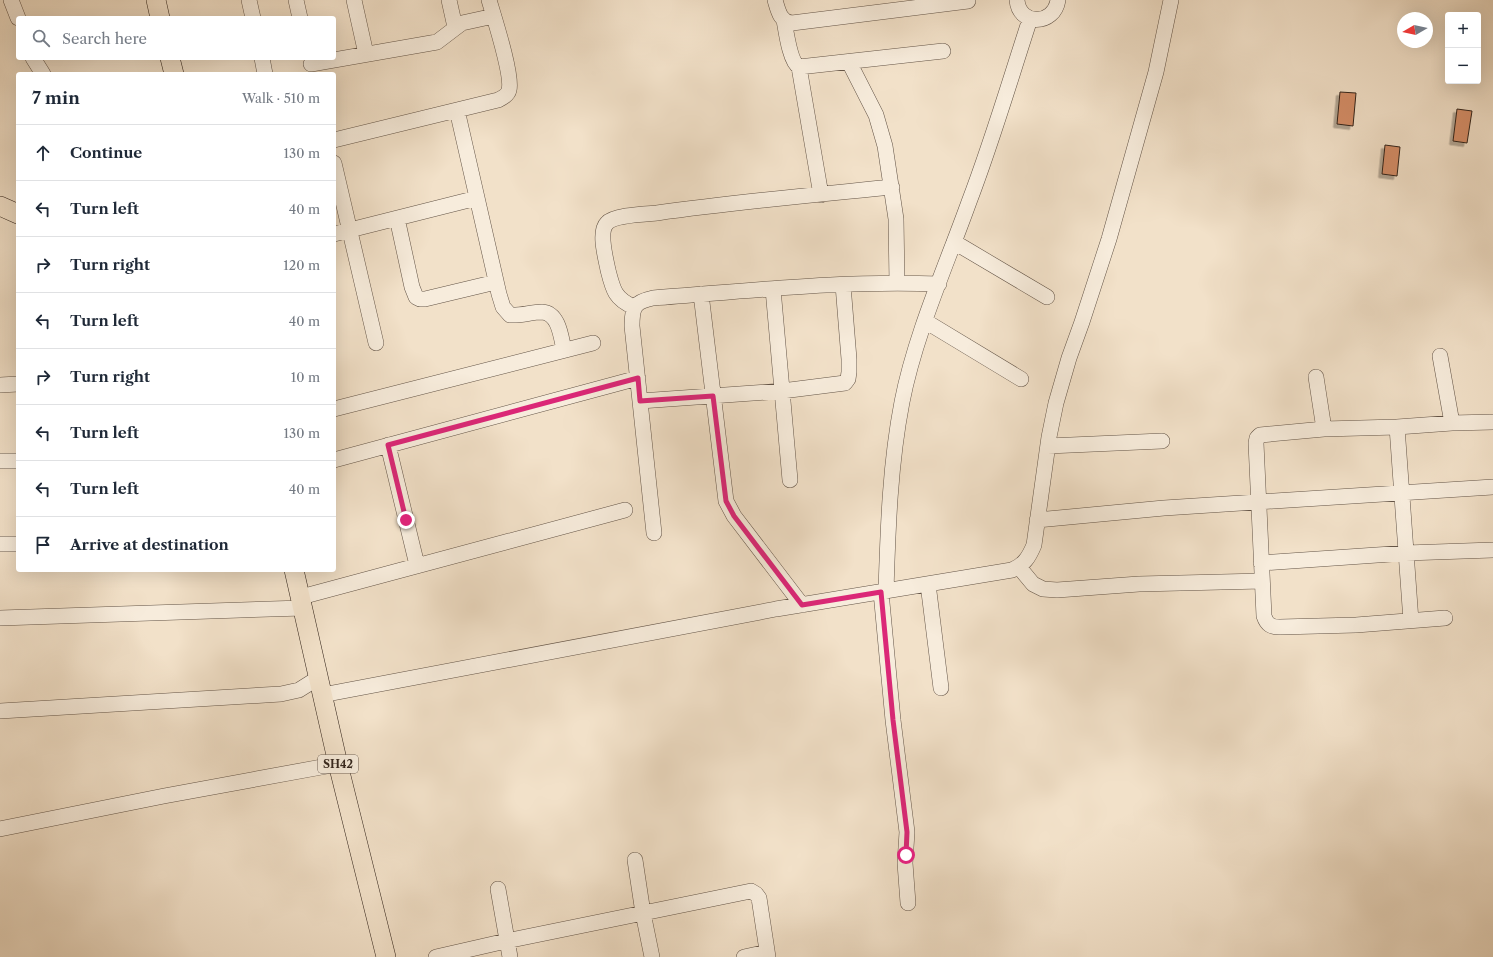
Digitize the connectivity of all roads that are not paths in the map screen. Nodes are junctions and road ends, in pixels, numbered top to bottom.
1 (11, 0) edge
2 (156, 0) edge
3 (249, 0) edge
4 (296, 0) edge
5 (354, 0) edge
6 (449, 0) edge
7 (489, 0) edge
8 (775, 0) edge
9 (1017, 0) edge
10 (1058, 0) edge
11 (1171, 0) edge
12 (968, 1) dead end
13 (17, 16) edge
14 (160, 16) edge
15 (253, 16) edge
16 (300, 16) edge
17 (494, 16) junction
18 (1030, 19) junction
19 (784, 20) junction
20 (455, 28) junction
21 (943, 51) dead end
22 (366, 54) junction
23 (34, 60) edge
24 (170, 60) edge
25 (262, 60) edge
26 (849, 62) junction
27 (311, 65) edge
28 (799, 67) junction
29 (42, 72) edge
30 (174, 72) edge
31 (265, 72) edge
32 (457, 110) junction
33 (336, 140) edge
34 (336, 172) edge
35 (892, 187) junction
36 (821, 195) junction
37 (477, 198) junction
38 (0, 206) edge
39 (16, 213) edge
40 (397, 218) junction
41 (349, 230) junction
42 (336, 233) edge
43 (954, 242) junction
44 (496, 282) junction
45 (897, 283) junction
46 (939, 284) junction
47 (843, 285) junction
48 (773, 289) junction
49 (700, 294) junction
50 (1047, 297) dead end
51 (634, 307) junction
52 (925, 321) junction
53 (376, 343) dead end
54 (593, 343) dead end
55 (564, 350) junction
56 (1440, 356) dead end
57 (1316, 377) dead end
58 (638, 378) junction
59 (1021, 379) dead end
60 (16, 384) edge
61 (0, 385) edge
62 (782, 391) junction
63 (713, 396) junction
64 (640, 401) junction
65 (336, 408) edge
66 (1493, 422) edge
67 (1452, 423) junction
68 (1397, 427) junction
69 (1324, 429) junction
70 (1162, 441) dead end
71 (388, 445) junction
72 (1048, 446) junction
73 (336, 459) edge
74 (0, 461) edge
75 (16, 461) edge
76 (790, 480) dead end
77 (1493, 488) edge
78 (1402, 493) junction
79 (1258, 502) junction
80 (625, 510) dead end
81 (1037, 520) junction
82 (654, 533) dead end
83 (0, 544) edge
84 (16, 544) edge
85 (1493, 550) edge
86 (1406, 553) junction
87 (1262, 563) junction
88 (417, 565) junction
89 (1018, 567) junction
90 (294, 572) edge
91 (1262, 581) junction
92 (928, 584) junction
93 (884, 591) junction
94 (302, 602) junction
95 (802, 605) junction
96 (0, 618) edge
97 (1445, 618) dead end
98 (1411, 621) junction
99 (320, 687) junction
100 (941, 688) dead end
101 (0, 710) edge
102 (338, 764) junction
103 (0, 829) edge
104 (635, 860) dead end
105 (498, 889) dead end
106 (908, 904) dead end
107 (643, 913) junction
108 (506, 941) junction
109 (767, 954) edge
110 (382, 956) edge
111 (436, 957) edge
112 (510, 957) edge
113 (652, 957) edge
114 (744, 957) edge

1 - 13 street
2 - 14 main road
3 - 15 street
4 - 16 street
5 - 22 street
6 - 20 street
7 - 17 street
8 - 19 street
9 - 18 street
10 - 18 street
11 - 72 street
12 - 19 street
17 - 20 street
17 - 32 street
18 - 43 street
19 - 28 street
20 - 22 street
21 - 26 street
22 - 27 street
23 - 29 street
24 - 30 main road
25 - 31 street
26 - 28 street
26 - 35 street
28 - 36 street
32 - 33 street
32 - 37 street
34 - 41 street
35 - 36 street
35 - 45 street
36 - 51 street
37 - 40 street
37 - 44 street
38 - 39 main road
40 - 41 street
40 - 44 street
41 - 42 street
41 - 53 street
43 - 46 street
43 - 50 street
44 - 55 street
45 - 46 street
45 - 47 street
46 - 52 street
47 - 48 street
47 - 62 street
48 - 49 street
48 - 62 street
49 - 51 street
49 - 63 street
51 - 58 street
52 - 59 street
52 - 93 street
54 - 55 street
55 - 65 street
56 - 67 street
57 - 69 street
58 - 64 street
58 - 71 street
60 - 61 street
62 - 63 street
62 - 76 street
63 - 64 street
63 - 95 street
64 - 82 street
66 - 67 street
67 - 68 street
68 - 69 street
68 - 78 street
69 - 79 street
70 - 72 street
71 - 73 street
71 - 88 street
72 - 81 street
74 - 75 street
77 - 78 street
78 - 79 street
78 - 86 street
79 - 81 street
79 - 87 street
80 - 88 street
81 - 89 street
83 - 84 street
85 - 86 street
86 - 87 street
86 - 98 street
87 - 91 street
88 - 94 street
89 - 91 street
89 - 92 street
90 - 94 main road, SH42
91 - 98 street
92 - 93 street
92 - 100 street
93 - 95 street
93 - 106 street
94 - 96 street
94 - 99 main road, SH42
95 - 99 street
97 - 98 street
99 - 101 street
99 - 102 main road, SH42
102 - 103 street
102 - 110 main road, SH42
104 - 107 street
105 - 108 street
107 - 108 street
107 - 109 street
107 - 113 street
108 - 111 street
108 - 112 street
109 - 114 street

